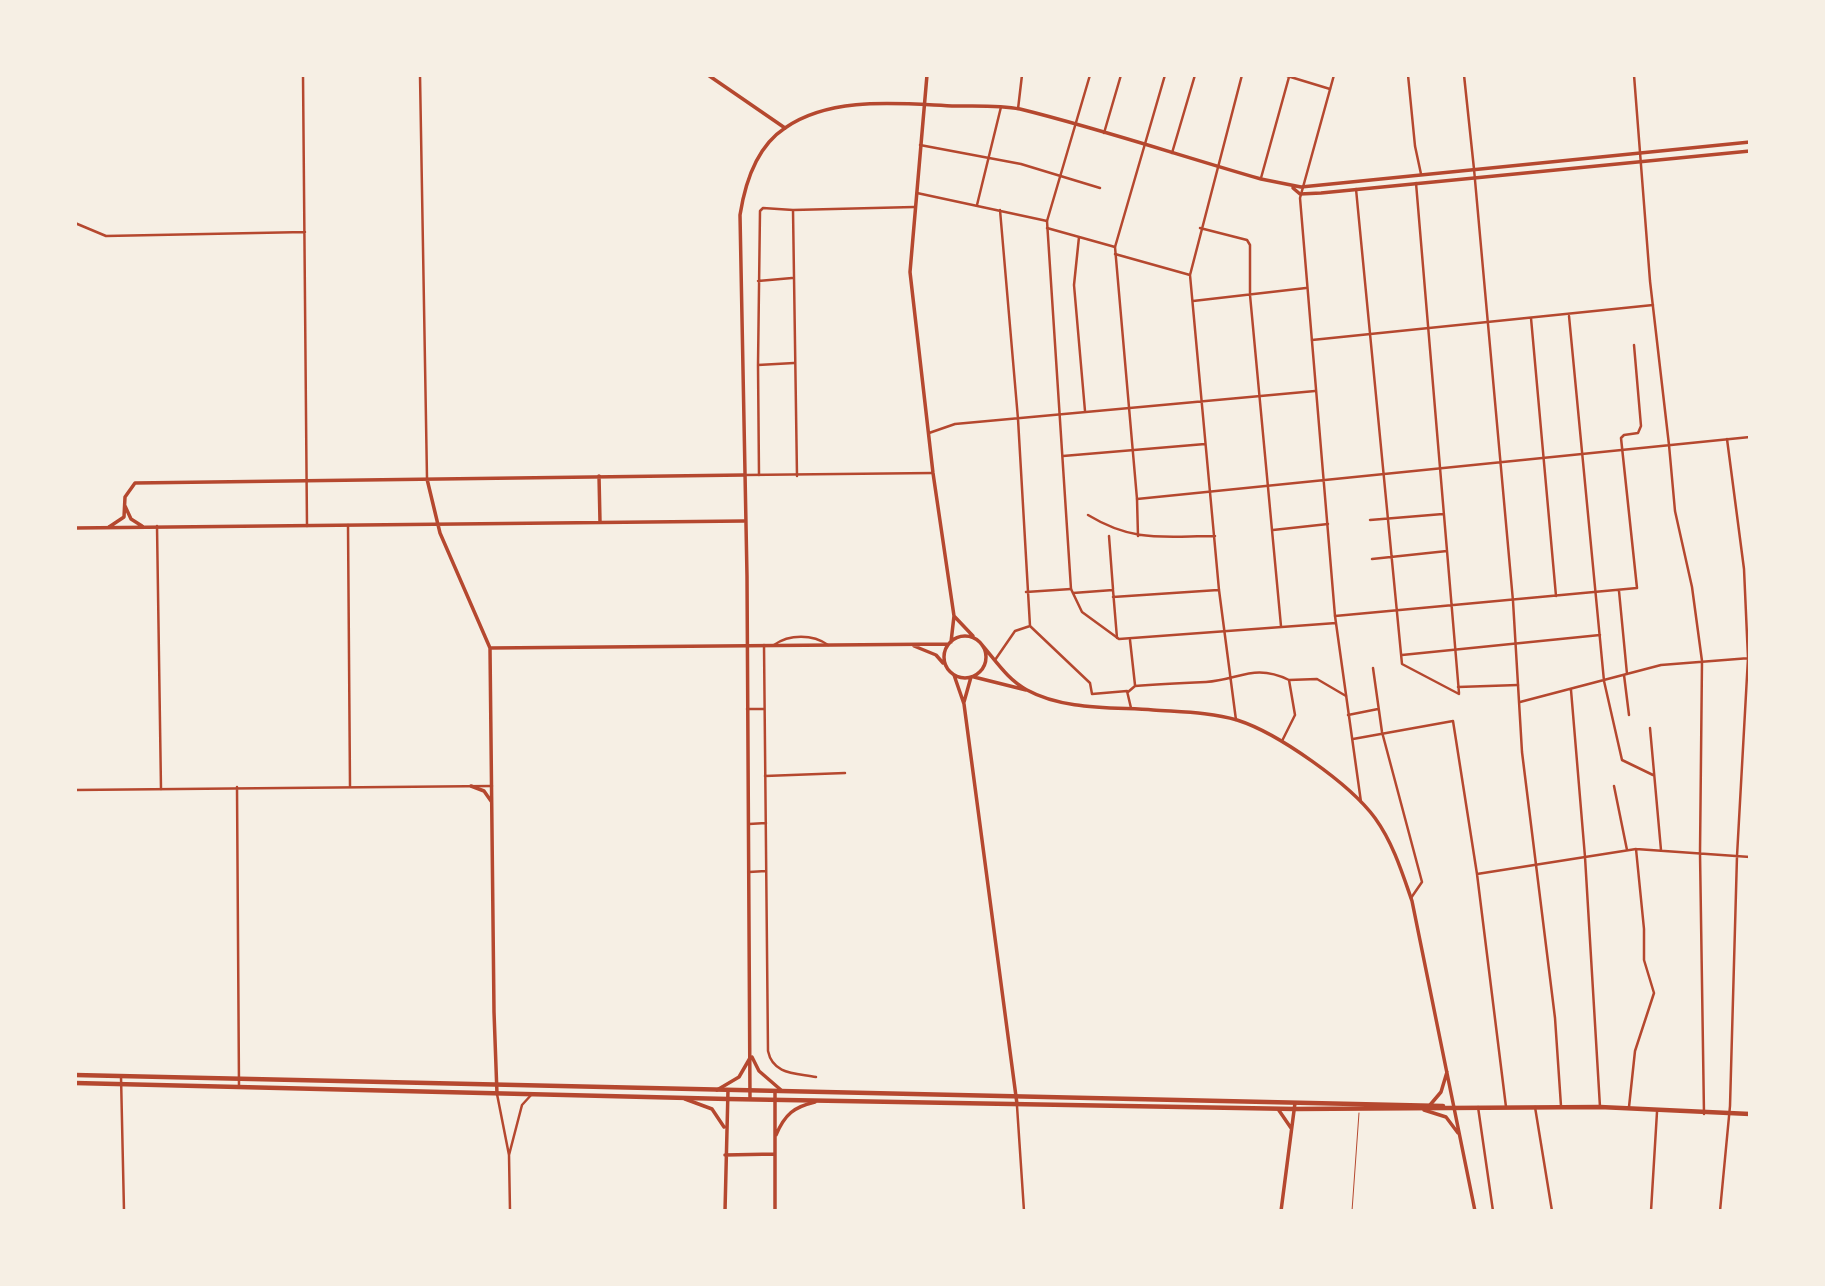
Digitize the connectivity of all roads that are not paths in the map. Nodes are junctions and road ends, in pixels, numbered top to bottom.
1 (303, 75) edge
2 (420, 75) edge
3 (708, 75) edge
4 (927, 75) edge
5 (1022, 75) edge
6 (1090, 75) edge
7 (1121, 75) edge
8 (1165, 75) edge
9 (1195, 75) edge
10 (1242, 75) edge
11 (1334, 75) edge
12 (1408, 75) edge
13 (1464, 75) edge
14 (1634, 75) edge
15 (1287, 76) edge
16 (1330, 89) junction
17 (926, 105) junction
18 (1001, 107) junction
19 (1018, 109) junction
20 (1074, 125) junction
21 (785, 128) junction
22 (1104, 134) junction
23 (1750, 142) edge
24 (920, 145) junction
25 (1143, 146) junction
26 (1750, 151) edge
27 (1641, 152) junction
28 (1172, 154) junction
29 (989, 157) junction
30 (1641, 160) junction
31 (1217, 166) junction
32 (1474, 169) junction
33 (1422, 174) junction
34 (1059, 177) junction
35 (1475, 177) junction
36 (1261, 179) junction
37 (1416, 183) junction
38 (1292, 187) junction
39 (1301, 187) junction
40 (1100, 188) dead end
41 (1356, 189) junction
42 (915, 193) junction
43 (1300, 194) junction
44 (977, 205) junction
45 (914, 207) junction
46 (793, 209) junction
47 (1000, 210) junction
48 (1047, 221) junction
49 (75, 223) edge
50 (1047, 228) junction
51 (1200, 229) junction
52 (305, 232) junction
53 (1079, 237) junction
54 (1115, 247) junction
55 (1115, 254) junction
56 (1190, 275) junction
57 (792, 278) junction
58 (758, 281) junction
59 (1306, 288) junction
60 (1250, 295) junction
61 (1193, 301) junction
62 (1653, 305) junction
63 (1569, 316) junction
64 (1531, 318) junction
65 (1486, 323) junction
66 (1428, 328) junction
67 (1370, 334) junction
68 (1312, 340) junction
69 (1634, 345) dead end
70 (794, 363) junction
71 (758, 365) junction
72 (1315, 391) junction
73 (1261, 395) junction
74 (1201, 401) junction
75 (1130, 409) junction
76 (1086, 412) junction
77 (1059, 416) junction
78 (1018, 419) junction
79 (929, 433) junction
80 (1750, 438) edge
81 (1727, 439) junction
82 (1205, 444) junction
83 (1669, 445) junction
84 (1133, 450) junction
85 (1624, 451) junction
86 (1584, 455) junction
87 (1063, 456) junction
88 (1544, 460) junction
89 (1499, 465) junction
90 (1440, 470) junction
91 (933, 473) junction
92 (744, 475) junction
93 (759, 475) junction
94 (599, 476) junction
95 (797, 476) junction
96 (1384, 476) junction
97 (427, 479) junction
98 (307, 480) junction
99 (1324, 481) junction
100 (1268, 487) junction
101 (1210, 493) junction
102 (1137, 499) junction
103 (125, 504) junction
104 (1444, 514) junction
105 (1088, 515) dead end
106 (1388, 518) junction
107 (1370, 520) dead end
108 (600, 522) junction
109 (744, 522) junction
110 (438, 524) junction
111 (1328, 524) junction
112 (348, 525) junction
113 (157, 526) junction
114 (307, 526) junction
115 (143, 527) junction
116 (75, 528) edge
117 (107, 528) junction
118 (1273, 530) junction
119 (1109, 536) dead end
120 (1215, 536) junction
121 (1138, 537) junction
122 (1447, 551) junction
123 (1392, 557) junction
124 (1372, 559) dead end
125 (1113, 590) junction
126 (1219, 590) junction
127 (1072, 591) junction
128 (1619, 591) junction
129 (1026, 592) junction
130 (1596, 593) junction
131 (1556, 596) junction
132 (1113, 597) junction
133 (1513, 601) junction
134 (1452, 606) junction
135 (1397, 611) junction
136 (954, 616) junction
137 (1335, 616) junction
138 (1336, 623) junction
139 (1030, 626) junction
140 (1281, 628) junction
141 (1224, 633) junction
142 (1600, 635) junction
143 (1117, 639) junction
144 (977, 640) junction
145 (1130, 640) junction
146 (949, 643) junction
147 (909, 644) junction
148 (1516, 644) junction
149 (764, 645) junction
150 (982, 645) junction
151 (746, 646) junction
152 (490, 648) junction
153 (1455, 649) junction
154 (1402, 655) junction
155 (1749, 658) edge
156 (995, 660) junction
157 (1702, 661) junction
158 (946, 667) junction
159 (1373, 668) dead end
160 (954, 675) junction
161 (1625, 675) junction
162 (972, 677) junction
163 (1230, 679) junction
164 (1289, 680) junction
165 (1604, 681) junction
166 (1518, 685) junction
167 (1135, 686) junction
168 (1458, 687) junction
169 (1571, 690) junction
170 (1028, 691) junction
171 (1128, 692) junction
172 (1346, 696) junction
173 (1520, 702) junction
174 (964, 704) junction
175 (1131, 708) junction
176 (747, 709) junction
177 (764, 709) junction
178 (1378, 709) junction
179 (1348, 715) junction
180 (1629, 715) dead end
181 (1236, 720) junction
182 (1650, 728) dead end
183 (1382, 732) junction
184 (1352, 739) junction
185 (1282, 741) junction
186 (845, 773) dead end
187 (1653, 775) junction
188 (765, 776) junction
189 (350, 786) junction
190 (471, 786) junction
191 (492, 786) junction
192 (1614, 786) dead end
193 (236, 787) junction
194 (75, 790) edge
195 (161, 790) junction
196 (1361, 802) junction
197 (492, 804) junction
198 (749, 824) junction
199 (766, 824) junction
200 (1636, 849) junction
201 (1627, 850) junction
202 (1661, 850) junction
203 (1700, 853) junction
204 (1737, 856) junction
205 (1586, 857) junction
206 (1750, 858) edge
207 (1536, 863) junction
208 (766, 871) junction
209 (749, 872) junction
210 (1477, 874) junction
211 (1411, 898) junction
212 (751, 1056) junction
213 (1447, 1067) junction
214 (75, 1074) edge
215 (121, 1076) junction
216 (816, 1077) dead end
217 (240, 1078) junction
218 (75, 1083) edge
219 (121, 1084) junction
220 (497, 1086) junction
221 (239, 1087) junction
222 (716, 1090) junction
223 (728, 1090) junction
224 (751, 1091) junction
225 (775, 1092) junction
226 (782, 1092) junction
227 (498, 1094) junction
228 (533, 1094) junction
229 (679, 1098) junction
230 (728, 1099) junction
231 (750, 1099) junction
232 (775, 1100) junction
233 (820, 1101) junction
234 (1017, 1101) junction
235 (1430, 1104) junction
236 (1295, 1106) junction
237 (1359, 1106) junction
238 (1454, 1107) junction
239 (1478, 1107) junction
240 (1506, 1107) junction
241 (1535, 1107) junction
242 (1561, 1107) junction
243 (1600, 1107) junction
244 (1277, 1109) junction
245 (1303, 1109) junction
246 (1424, 1110) junction
247 (1628, 1110) junction
248 (1657, 1112) junction
249 (1704, 1114) junction
250 (1750, 1114) edge
251 (1728, 1115) junction
252 (1292, 1130) junction
253 (775, 1137) junction
254 (1460, 1138) junction
255 (726, 1149) junction
256 (775, 1154) junction
257 (725, 1155) junction
258 (509, 1156) junction
259 (124, 1211) edge
260 (510, 1211) edge
261 (725, 1211) edge
262 (775, 1211) edge
263 (1024, 1211) edge
264 (1281, 1211) edge
265 (1352, 1211) edge
266 (1475, 1211) edge
267 (1493, 1211) edge
268 (1552, 1211) edge
269 (1651, 1211) edge
270 (1720, 1211) edge

1 - 52 street
2 - 97 street
3 - 21 main road
4 - 17 main road
5 - 19 street
6 - 20 street
7 - 22 street
8 - 25 street
9 - 28 street
10 - 31 street
11 - 16 street
12 - 33 street
13 - 32 street
14 - 27 street
15 - 16 street
15 - 36 street
16 - 39 street
17 - 18 main road
17 - 21 main road
17 - 24 main road
18 - 19 main road
18 - 29 street
19 - 20 main road
20 - 22 main road
20 - 34 street
21 - 92 main road
22 - 25 main road
23 - 27 main road
24 - 29 street
24 - 42 main road
25 - 28 main road
25 - 54 street
26 - 30 main road
27 - 30 street
27 - 32 main road
28 - 31 main road
29 - 34 street
29 - 44 street
30 - 35 main road
30 - 62 street
31 - 36 main road
31 - 51 street
32 - 33 main road
32 - 35 street
33 - 39 main road
34 - 40 street
34 - 48 street
35 - 37 main road
35 - 65 street
36 - 38 main road
37 - 41 main road
37 - 66 street
38 - 39 main road
38 - 43 main road
39 - 43 street
41 - 43 main road
41 - 67 street
42 - 44 street
42 - 45 main road
43 - 59 street
44 - 47 street
45 - 46 street
45 - 79 main road
46 - 57 street
46 - 58 street
47 - 48 street
47 - 78 street
48 - 50 street
49 - 52 street
50 - 53 street
50 - 77 street
51 - 56 street
51 - 60 street
52 - 98 street
53 - 54 street
53 - 76 street
54 - 55 street
55 - 56 street
55 - 75 street
56 - 61 street
57 - 58 street
57 - 70 street
58 - 71 street
59 - 60 street
59 - 68 street
60 - 61 street
60 - 73 street
61 - 74 street
62 - 63 street
62 - 83 street
63 - 64 street
63 - 86 street
64 - 65 street
64 - 88 street
65 - 66 street
65 - 89 street
66 - 67 street
66 - 90 street
67 - 68 street
67 - 96 street
68 - 72 street
69 - 85 street
70 - 71 street
70 - 95 street
71 - 93 street
72 - 73 street
72 - 99 street
73 - 74 street
73 - 100 street
74 - 75 street
74 - 82 street
75 - 76 street
75 - 84 street
76 - 77 street
77 - 78 street
77 - 87 street
78 - 79 street
78 - 129 street
79 - 91 main road
80 - 81 street
81 - 83 street
81 - 155 street
82 - 84 street
82 - 101 street
83 - 85 street
83 - 157 street
84 - 87 street
84 - 102 street
85 - 86 street
85 - 128 street
86 - 88 street
86 - 130 street
87 - 127 street
88 - 89 street
88 - 131 street
89 - 90 street
89 - 133 street
90 - 96 street
90 - 104 street
91 - 95 street
91 - 136 main road
92 - 93 street
92 - 94 main road
92 - 109 main road
93 - 95 street
94 - 97 main road
94 - 108 main road
96 - 99 street
96 - 106 street
97 - 98 main road
97 - 110 main road
98 - 103 main road
98 - 114 street
99 - 100 street
99 - 111 street
100 - 101 street
100 - 118 street
101 - 102 street
101 - 120 street
102 - 121 street
103 - 115 main road
103 - 117 main road
104 - 106 street
104 - 122 street
105 - 121 street
106 - 107 street
106 - 123 street
108 - 109 main road
108 - 110 main road
109 - 151 main road
110 - 112 main road
110 - 152 main road
111 - 118 street
111 - 137 street
112 - 114 main road
112 - 189 street
113 - 114 main road
113 - 115 main road
113 - 195 street
115 - 117 main road
116 - 117 main road
118 - 140 street
119 - 125 street
120 - 121 street
120 - 126 street
122 - 123 street
122 - 134 street
123 - 124 street
123 - 135 street
125 - 127 street
125 - 132 street
126 - 132 street
126 - 141 street
127 - 129 street
127 - 143 street
128 - 130 street
128 - 161 street
129 - 139 street
130 - 131 street
130 - 142 street
131 - 133 street
132 - 143 street
133 - 134 street
133 - 148 street
134 - 135 street
134 - 153 street
135 - 137 street
135 - 154 street
136 - 144 main road
136 - 146 main road
137 - 138 street
138 - 140 street
138 - 172 street
139 - 156 street
139 - 171 street
140 - 141 street
141 - 145 street
141 - 163 street
142 - 148 street
142 - 165 street
143 - 145 street
144 - 146 main road
144 - 150 main road
145 - 167 street
146 - 147 main road
146 - 158 main road
147 - 149 main road
147 - 158 main road
148 - 153 street
148 - 166 street
149 - 151 main road
149 - 177 street
150 - 156 main road
150 - 162 main road
151 - 152 main road
151 - 176 main road
152 - 191 main road
153 - 154 street
153 - 168 street
154 - 168 street
155 - 157 street
155 - 204 street
156 - 170 main road
157 - 161 street
157 - 203 street
158 - 160 main road
159 - 178 street
160 - 162 main road
160 - 174 main road
161 - 165 street
161 - 180 street
162 - 170 main road
162 - 174 main road
163 - 164 street
163 - 167 street
163 - 181 street
164 - 172 street
164 - 185 street
165 - 169 street
165 - 187 street
166 - 168 street
166 - 173 street
167 - 171 street
169 - 173 street
169 - 205 street
170 - 175 main road
171 - 175 street
172 - 179 street
173 - 207 street
174 - 234 main road
175 - 181 main road
176 - 177 street
176 - 198 main road
177 - 188 street
178 - 179 street
178 - 183 street
179 - 184 street
181 - 185 main road
182 - 187 street
183 - 184 street
183 - 210 street
183 - 211 street
184 - 196 street
185 - 196 main road
186 - 188 street
187 - 202 street
188 - 199 street
189 - 190 street
189 - 193 street
190 - 191 street
190 - 197 main road
191 - 197 main road
192 - 201 street
193 - 195 street
193 - 217 street
194 - 195 street
196 - 211 main road
197 - 220 main road
198 - 199 street
198 - 209 main road
199 - 208 street
200 - 201 street
200 - 202 street
200 - 247 street
201 - 205 street
202 - 203 street
203 - 204 street
203 - 249 street
204 - 206 street
204 - 251 street
205 - 207 street
205 - 243 street
207 - 210 street
207 - 242 street
208 - 209 street
208 - 216 street
209 - 212 main road
210 - 240 street
211 - 213 main road
212 - 222 main road
212 - 224 main road
212 - 226 main road
213 - 235 main road
213 - 238 main road
214 - 215 highway
215 - 217 highway
215 - 219 street
217 - 220 highway
217 - 221 street
218 - 219 highway
219 - 221 highway
219 - 259 street
220 - 222 highway
220 - 227 main road
221 - 227 highway
222 - 223 highway
223 - 224 highway
223 - 230 main road
224 - 225 highway
224 - 231 main road
225 - 226 highway
225 - 232 main road
226 - 234 highway
227 - 228 highway
227 - 258 street
228 - 229 highway
228 - 258 street
229 - 230 highway
229 - 255 main road
230 - 231 highway
230 - 255 main road
231 - 232 highway
232 - 233 highway
232 - 253 main road
233 - 234 highway
233 - 253 main road
234 - 236 highway
234 - 244 highway
234 - 263 street
235 - 237 highway
235 - 238 highway
236 - 237 highway
236 - 244 highway
236 - 245 highway
236 - 252 main road
237 - 245 highway
237 - 246 highway
237 - 265 lane
238 - 239 highway
238 - 246 highway
238 - 254 main road
239 - 240 highway
239 - 267 street
240 - 241 highway
241 - 242 highway
241 - 268 street
242 - 243 highway
243 - 247 highway
244 - 252 main road
245 - 252 main road
246 - 254 main road
247 - 248 highway
248 - 249 highway
248 - 269 street
249 - 251 highway
250 - 251 highway
251 - 270 street
252 - 264 main road
253 - 256 main road
254 - 266 main road
255 - 257 main road
256 - 257 main road
256 - 262 main road
257 - 261 main road
258 - 260 street

